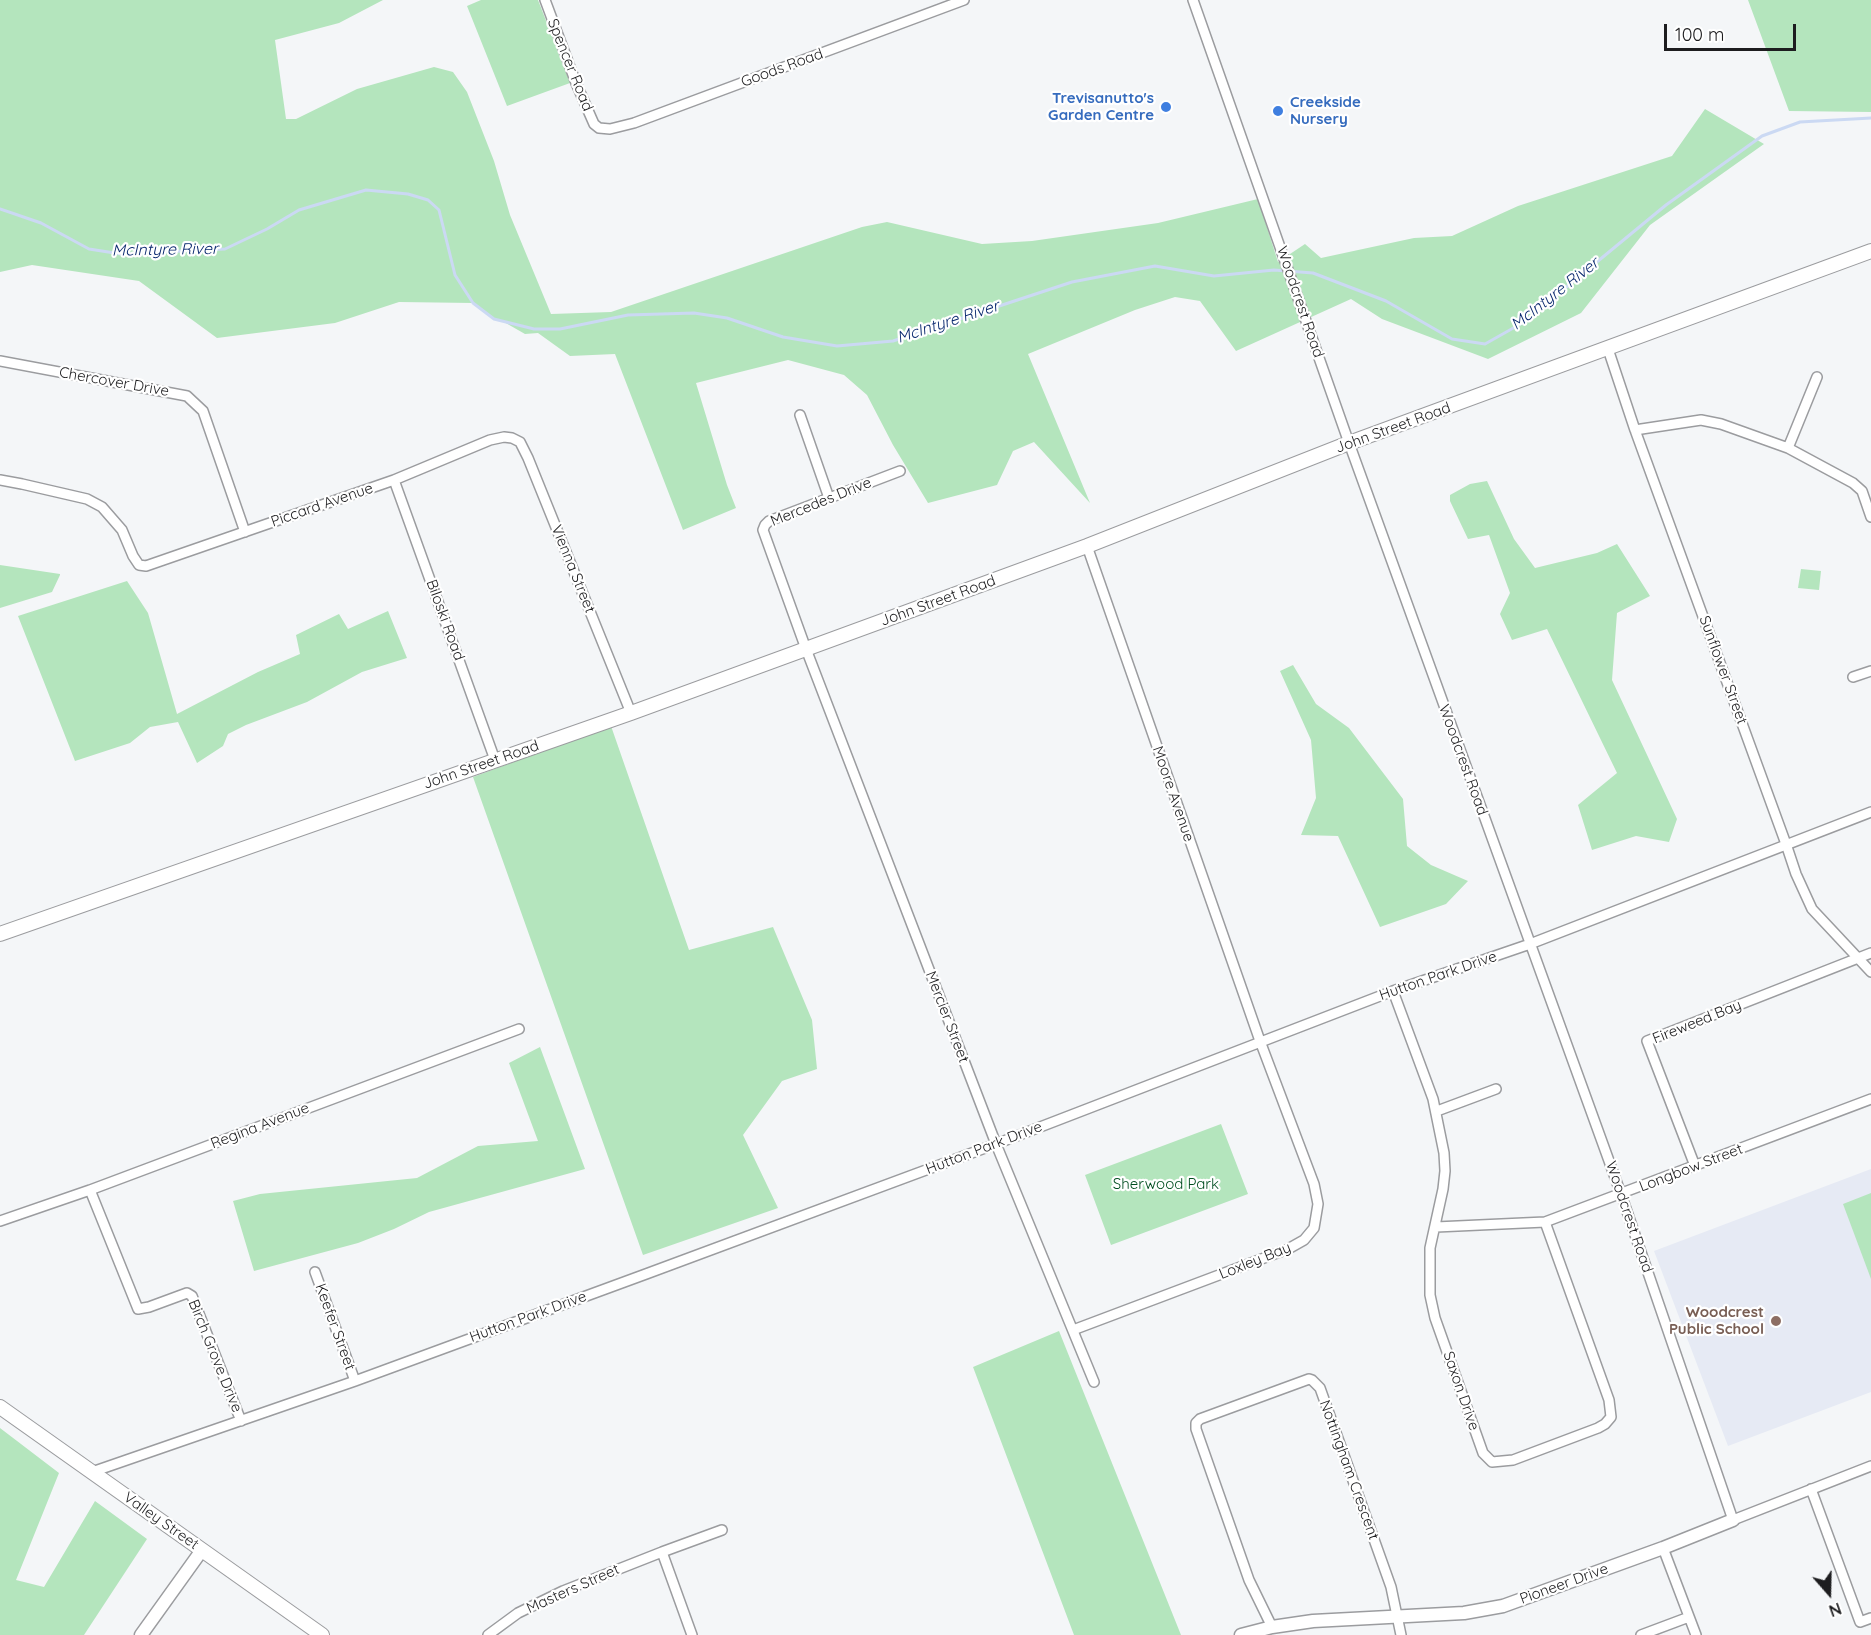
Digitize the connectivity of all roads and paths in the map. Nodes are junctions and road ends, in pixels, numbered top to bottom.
1 (545, 0) edge
2 (964, 0) edge
3 (1193, 0) edge
4 (599, 128) joint
5 (1871, 251) edge
6 (1608, 348) junction
7 (0, 361) edge
8 (1817, 377) dead end
9 (800, 416) dead end
10 (1635, 430) junction
11 (504, 437) joint
12 (1349, 443) junction
13 (1788, 448) junction
14 (900, 471) dead end
15 (0, 480) edge
16 (394, 480) junction
17 (829, 498) junction
18 (1871, 517) edge
19 (245, 532) junction
20 (1087, 546) junction
21 (806, 649) junction
22 (1871, 671) edge
23 (1853, 677) dead end
24 (631, 713) junction
25 (495, 760) junction
26 (1871, 812) edge
27 (1786, 844) junction
28 (0, 934) edge
29 (1530, 944) junction
30 (1871, 953) edge
31 (1858, 958) junction
32 (1871, 972) edge
33 (1393, 991) junction
34 (519, 1029) dead end
35 (1260, 1041) junction
36 (1496, 1089) dead end
37 (1871, 1099) edge
38 (1437, 1110) junction
39 (996, 1144) junction
40 (1695, 1166) junction
41 (90, 1190) junction
42 (1621, 1194) junction
43 (0, 1221) edge
44 (1545, 1222) junction
45 (1436, 1227) junction
46 (315, 1272) dead end
47 (1073, 1330) junction
48 (355, 1382) junction
49 (1094, 1382) dead end
50 (0, 1407) edge
51 (241, 1421) junction
52 (1871, 1466) edge
53 (92, 1472) junction
54 (1811, 1489) junction
55 (1733, 1520) junction
56 (722, 1530) dead end
57 (1663, 1548) junction
58 (202, 1550) junction
59 (662, 1552) junction
60 (1398, 1617) junction
61 (1689, 1617) junction
62 (1871, 1618) edge
63 (1272, 1627) junction
64 (141, 1635) edge
65 (322, 1635) edge
66 (488, 1635) edge
67 (692, 1635) edge
68 (1241, 1635) edge
69 (1401, 1635) edge
70 (1641, 1635) edge
71 (1696, 1635) edge

1 - 4 street, Spencer Road
2 - 4 street, Goods Road
3 - 12 street, Woodcrest Road
5 - 6 main road, John Street Road
6 - 10 street, Sunflower Street
6 - 12 main road, John Street Road
7 - 19 street, Chercover Drive
8 - 13 street
9 - 17 street
10 - 13 street
10 - 27 street, Sunflower Street
11 - 16 street, Piccard Avenue
11 - 24 street, Vienna Street
12 - 20 main road, John Street Road
12 - 29 street, Woodcrest Road
13 - 18 street
14 - 17 street, Mercedes Drive
15 - 19 street, Piccard Avenue
16 - 19 street, Piccard Avenue
16 - 25 street, Biloski Road
17 - 21 street, Mercedes Drive
20 - 21 main road, John Street Road
20 - 35 street, Moore Avenue
21 - 24 main road, John Street Road
21 - 39 street, Mercier Street
22 - 23 street
24 - 25 main road, John Street Road
25 - 28 main road, John Street Road
26 - 27 street, Hutton Park Drive
27 - 29 street, Hutton Park Drive
27 - 31 street, Sunflower Street
29 - 33 street, Hutton Park Drive
29 - 42 street, Woodcrest Road
30 - 31 street, Fireweed Bay
31 - 32 street, Sunflower Street
31 - 40 street, Fireweed Bay
33 - 35 street, Hutton Park Drive
33 - 38 street, Saxon Drive
34 - 41 street, Regina Avenue
35 - 39 street, Hutton Park Drive
35 - 47 street, Loxley Bay
36 - 38 street
37 - 40 street, Longbow Street
38 - 45 street, Saxon Drive
39 - 47 street, Mercier Street
39 - 48 street, Hutton Park Drive
40 - 42 street, Longbow Street
41 - 43 street, Regina Avenue
41 - 51 street, Birch Grove Drive
42 - 44 street, Longbow Street
42 - 55 street, Woodcrest Road
44 - 45 street, Longbow Street
44 - 45 street, Saxon Drive
46 - 48 street, Keefer Street
47 - 49 street, Mercier Street
48 - 51 street, Hutton Park Drive
50 - 53 main road, Valley Street
51 - 53 street, Hutton Park Drive
52 - 54 street, Pioneer Drive
53 - 58 main road, Valley Street
54 - 55 street, Pioneer Drive
54 - 62 street
55 - 57 street, Pioneer Drive
56 - 59 street, Masters Street
57 - 60 street, Pioneer Drive
57 - 61 street
58 - 64 street
58 - 65 main road, Valley Street
59 - 66 street, Masters Street
59 - 67 street
60 - 63 street, Pioneer Drive
60 - 63 street, Nottingham Crescent
60 - 69 street
61 - 70 street
61 - 71 street
63 - 68 street, Pioneer Drive

